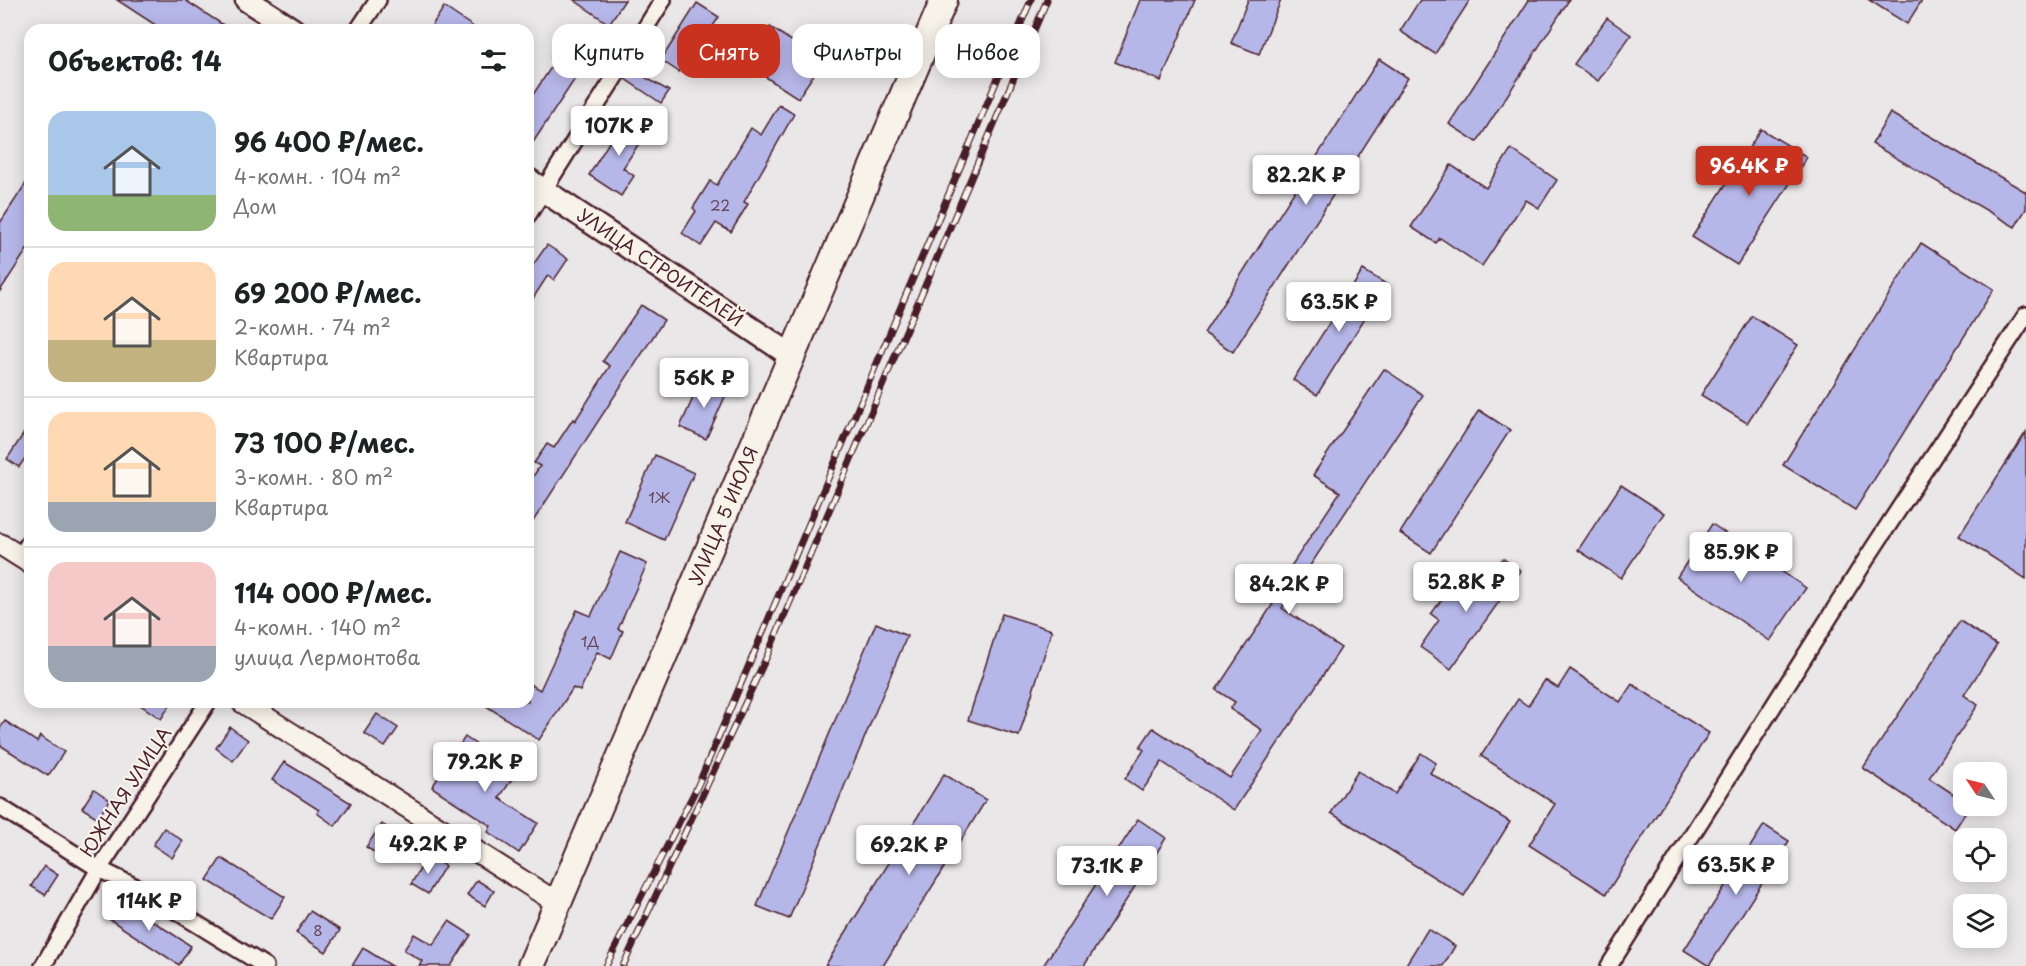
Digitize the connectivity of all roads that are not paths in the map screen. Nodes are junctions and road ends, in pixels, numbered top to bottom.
1 (247, 0) edge
2 (378, 0) edge
3 (663, 0) edge
4 (944, 0) edge
5 (283, 24) edge
6 (362, 24) edge
7 (536, 185) edge
8 (2026, 315) edge
9 (792, 356) junction
10 (0, 544) edge
11 (24, 553) edge
12 (204, 708) edge
13 (251, 708) edge
14 (0, 807) edge
15 (99, 869) junction
16 (559, 904) junction
17 (43, 966) edge
18 (265, 966) edge
19 (531, 966) edge
20 (1609, 966) edge

1 - 5 main road
2 - 6 street
3 - 7 street
4 - 9 highway, УЛИЦА 5 ИЮЛЯ
7 - 9 main road, УЛИЦА СТРОИТЕЛЕЙ
8 - 20 street
9 - 16 highway, УЛИЦА 5 ИЮЛЯ
10 - 11 street
12 - 15 street, ЮЖНАЯ УЛИЦА
13 - 16 street
14 - 15 street
15 - 17 street, ЮЖНАЯ УЛИЦА
15 - 18 street
16 - 19 highway, УЛИЦА 5 ИЮЛЯ

